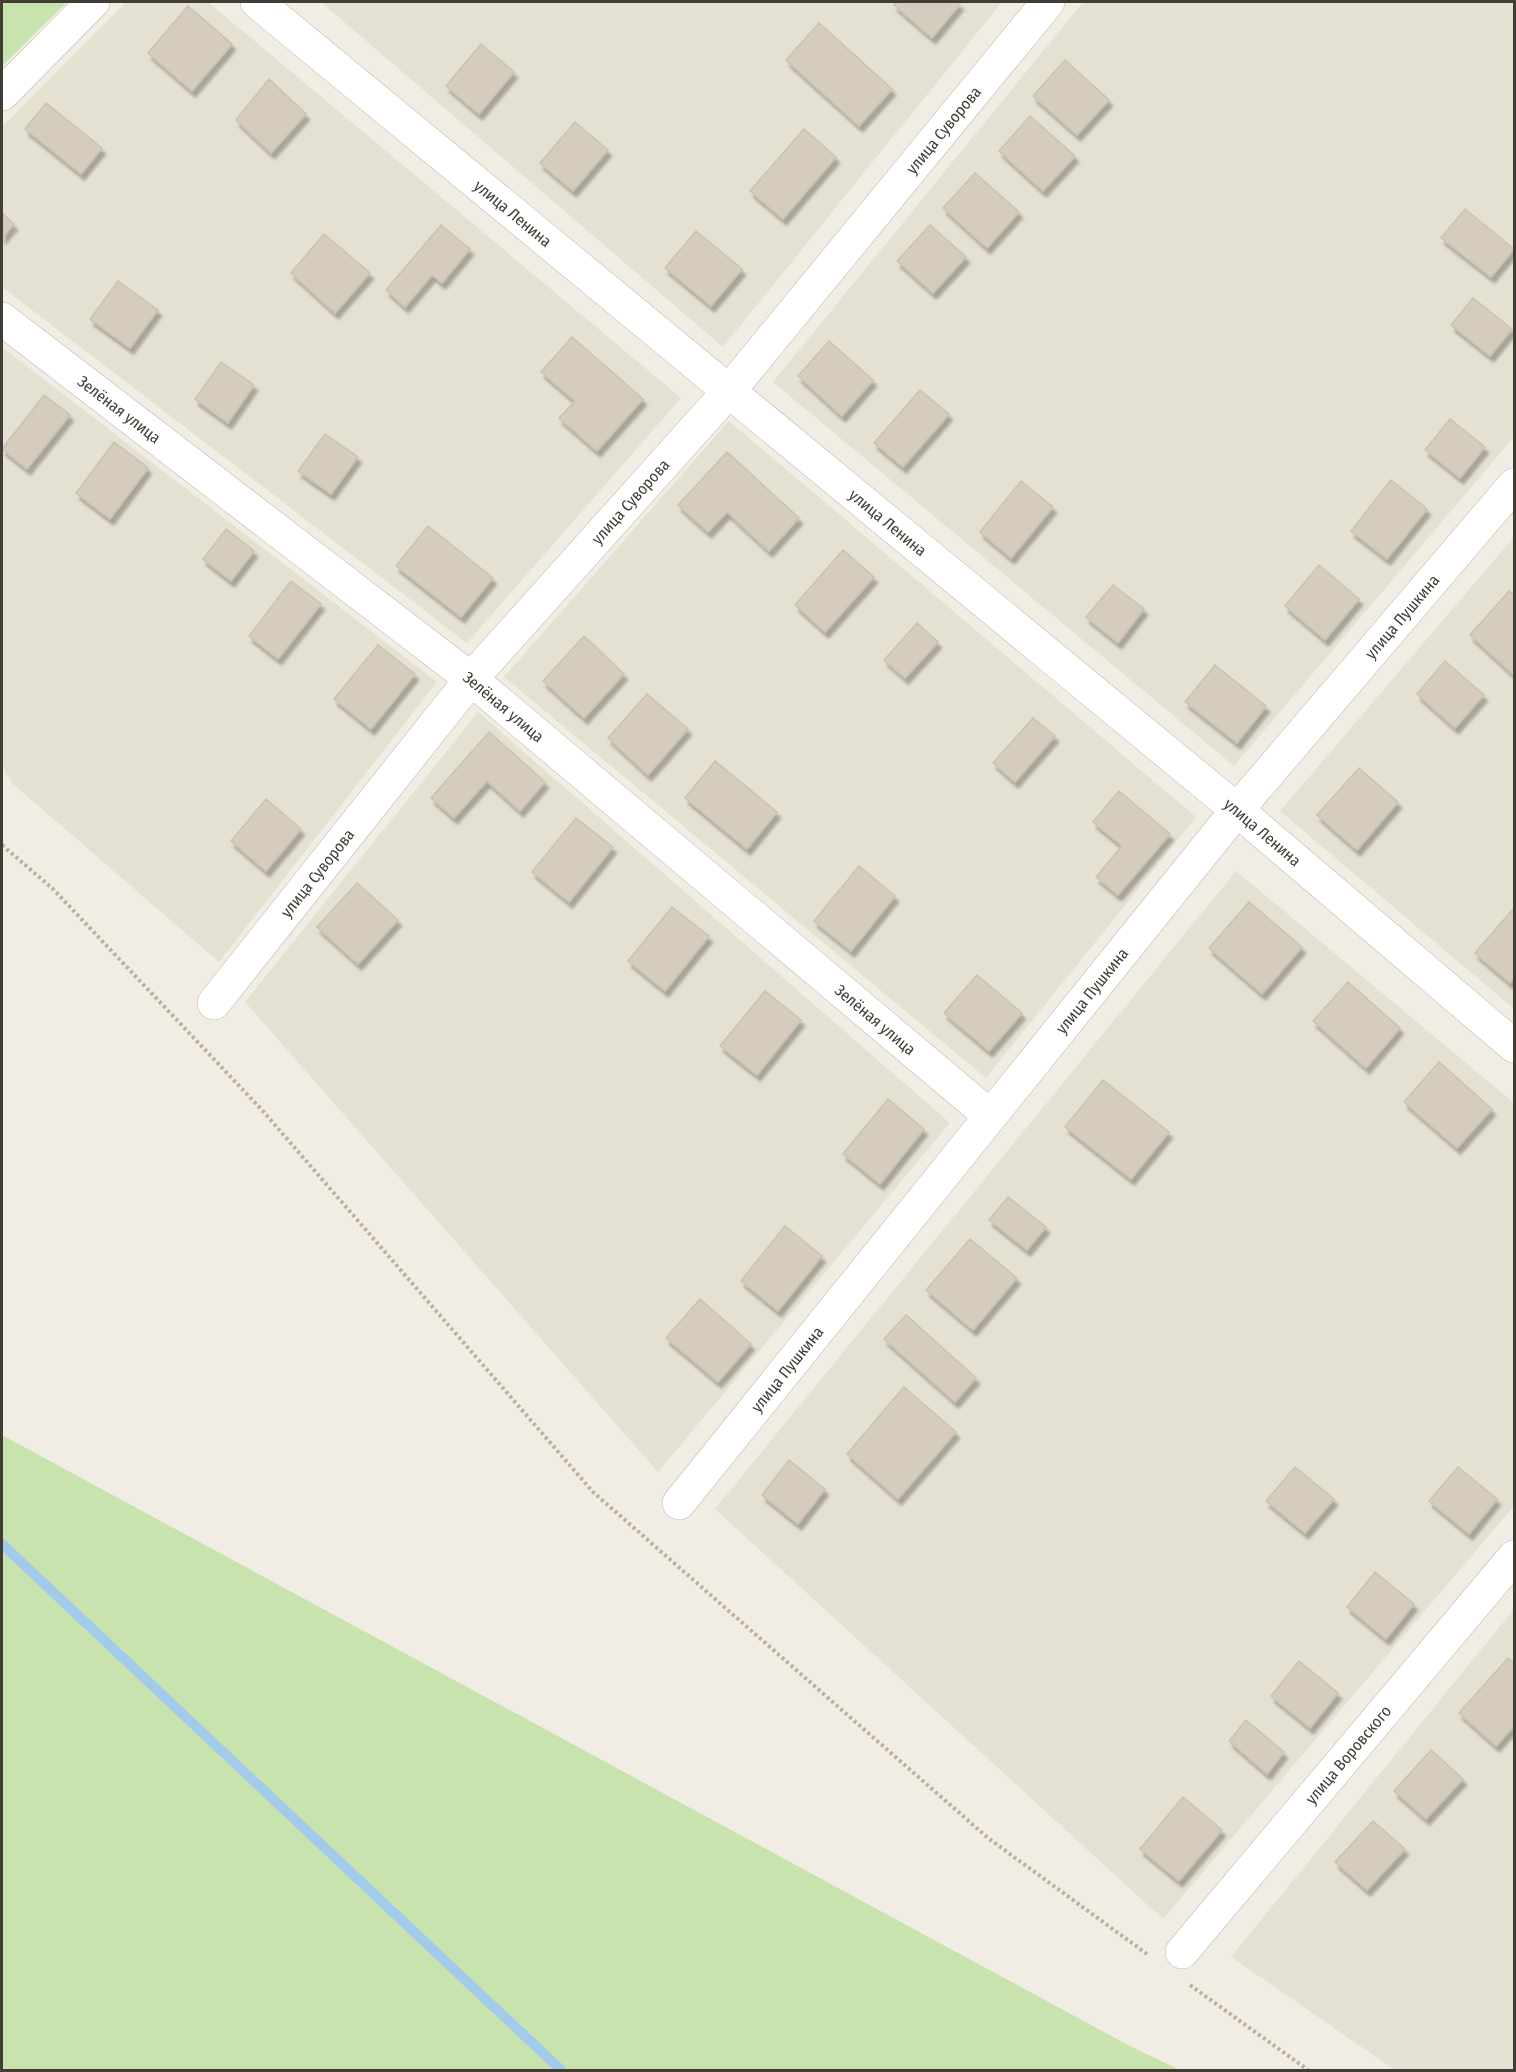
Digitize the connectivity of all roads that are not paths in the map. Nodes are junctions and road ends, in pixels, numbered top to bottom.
1 (93, 2) edge
2 (257, 2) edge
3 (1048, 2) edge
4 (2, 94) edge
5 (2, 319) edge
6 (729, 391) junction
7 (1515, 486) edge
8 (471, 679) junction
9 (1237, 810) junction
10 (214, 1003) dead end
11 (1515, 1046) edge
12 (989, 1115) junction
13 (679, 1503) dead end
14 (1515, 1557) edge
15 (1172, 1963) road end

1 - 4 street
2 - 6 street, улица Ленина
3 - 6 street, улица Суворова
5 - 8 street, Зелёная улица
6 - 8 street, улица Суворова
6 - 9 street, улица Ленина
7 - 9 street, улица Пушкина
8 - 10 street, улица Суворова
8 - 12 street, Зелёная улица
9 - 11 street, улица Ленина
9 - 12 street, улица Пушкина
12 - 13 street, улица Пушкина
14 - 15 street, улица Воровского

